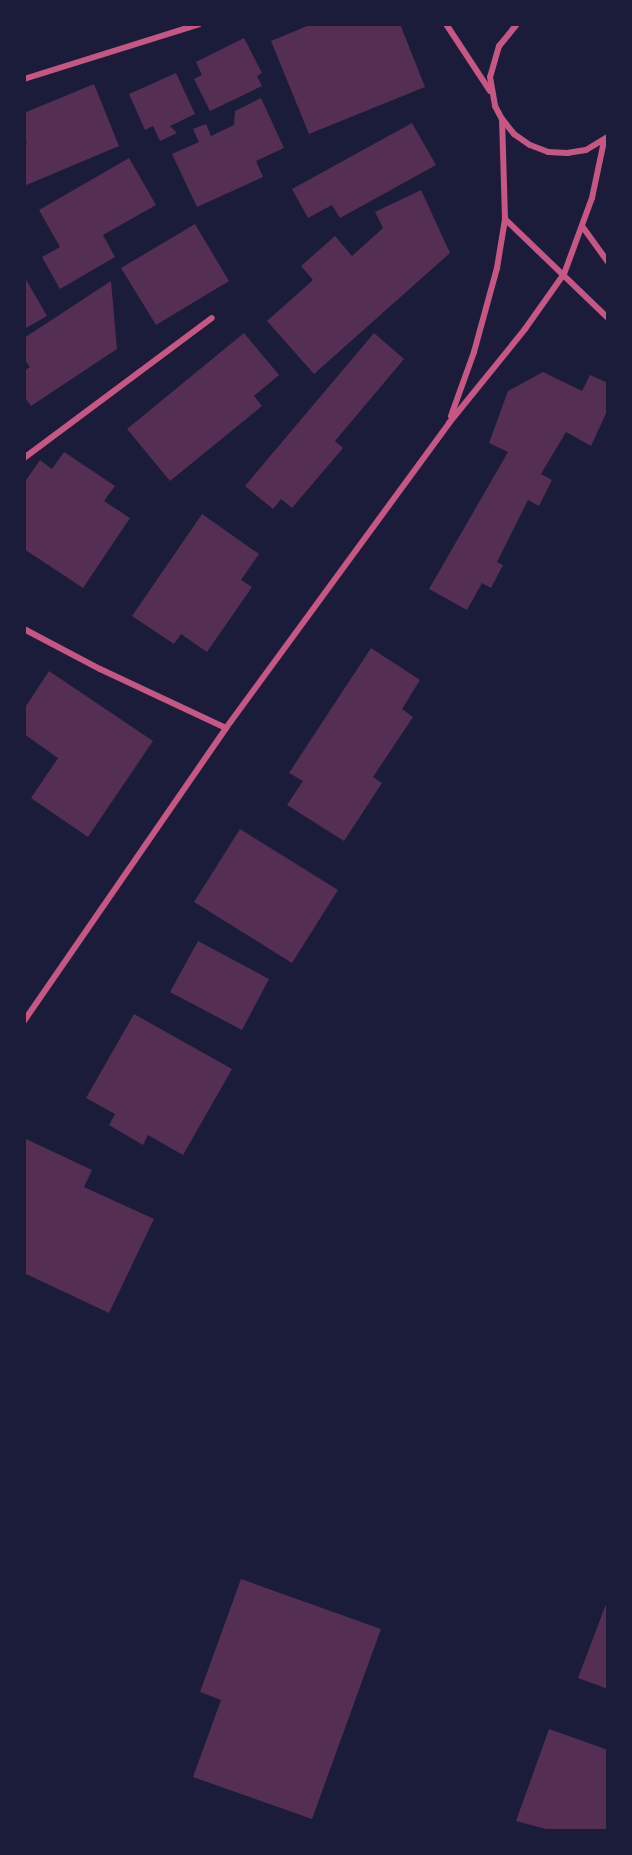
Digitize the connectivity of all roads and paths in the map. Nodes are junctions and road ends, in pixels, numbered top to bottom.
1 (199, 24) edge
2 (446, 24) edge
3 (517, 24) edge
4 (24, 79) edge
5 (492, 93) junction
6 (502, 119) junction
7 (606, 139) edge
8 (505, 219) junction
9 (582, 226) junction
10 (608, 261) edge
11 (564, 274) junction
12 (212, 318) dead end
13 (608, 318) edge
14 (448, 423) junction
15 (24, 458) edge
16 (24, 628) edge
17 (226, 729) junction
18 (24, 1021) edge

1 - 4 street
2 - 5 street
3 - 5 street
5 - 6 street
6 - 7 street
6 - 8 street
7 - 9 street
8 - 11 street
8 - 14 street
9 - 10 street
9 - 11 street
11 - 13 street
11 - 14 street
12 - 15 street
14 - 17 street
16 - 17 street
17 - 18 street

